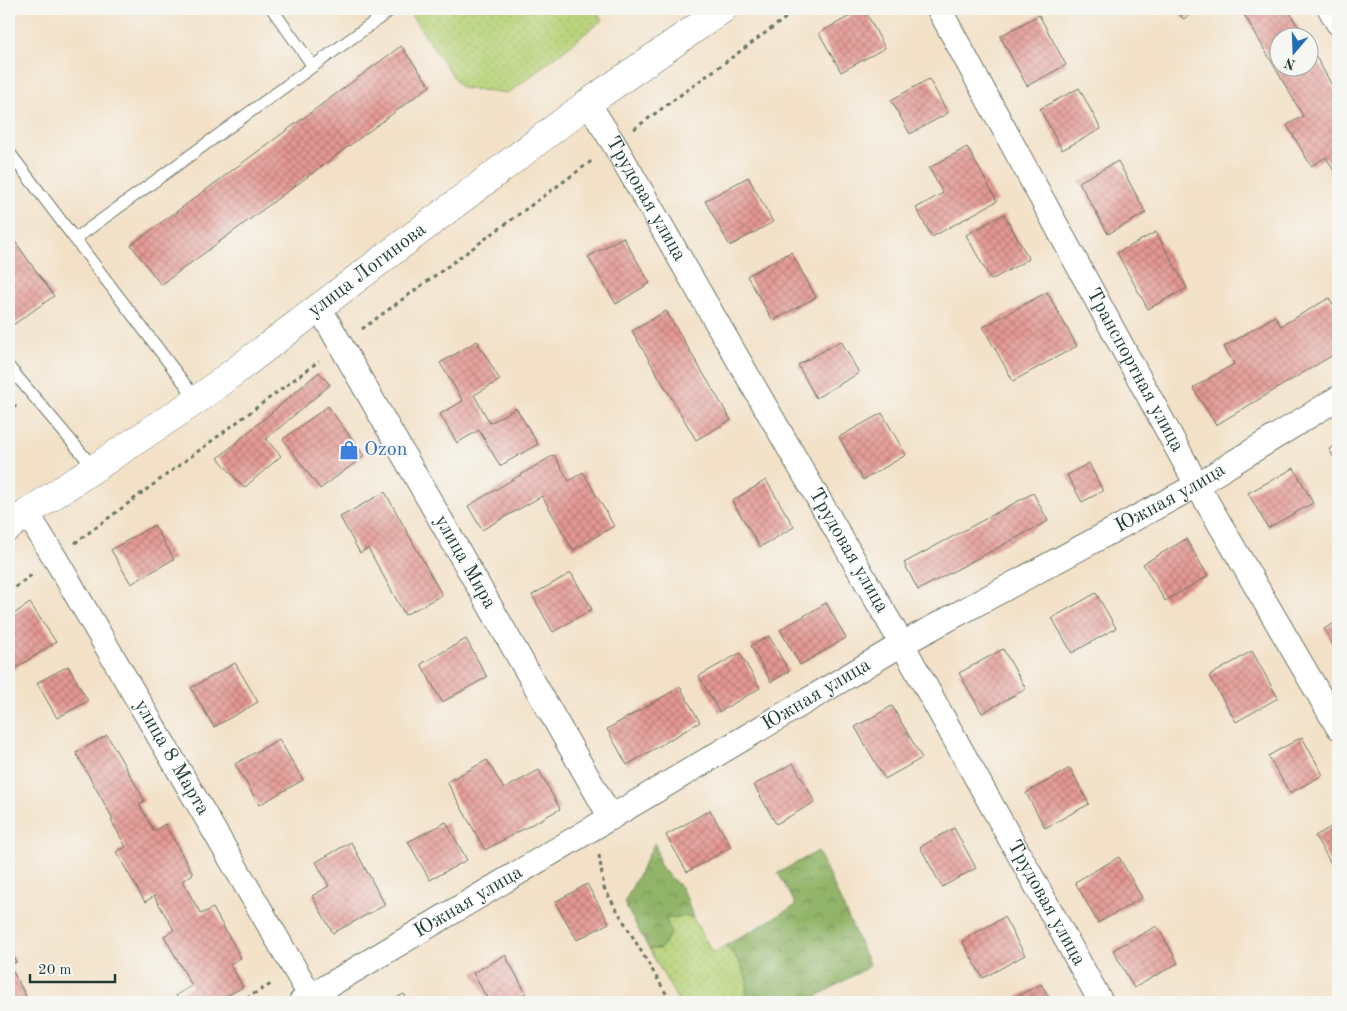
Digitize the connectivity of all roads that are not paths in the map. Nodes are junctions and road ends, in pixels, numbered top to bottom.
1 (272, 9) edge
2 (392, 9) edge
3 (723, 9) edge
4 (939, 9) edge
5 (1330, 9) edge
6 (1338, 23) edge
7 (313, 66) junction
8 (588, 103) junction
9 (9, 152) edge
10 (75, 239) junction
11 (319, 306) junction
12 (9, 367) edge
13 (1338, 398) edge
14 (197, 400) junction
15 (94, 468) junction
16 (1197, 485) junction
17 (18, 520) edge
18 (902, 644) junction
19 (1338, 728) edge
20 (602, 823) junction
21 (308, 1000) edge
22 (1101, 1002) edge

1 - 7 lane
2 - 7 lane
3 - 8 street, улица Логинова
4 - 16 street, Транспортная улица
5 - 6 street
7 - 10 lane
8 - 11 street, улица Логинова
8 - 18 street, Трудовая улица
9 - 10 lane
10 - 14 lane
11 - 14 street, улица Логинова
11 - 20 street, улица Мира
12 - 15 lane
13 - 16 street, Южная улица
14 - 15 street, улица Логинова
15 - 17 street, улица Логинова
16 - 18 street, Южная улица
16 - 19 street, Транспортная улица
17 - 21 street, улица 8 Марта
18 - 20 street, Южная улица
18 - 22 street, Трудовая улица
20 - 21 street, Южная улица

